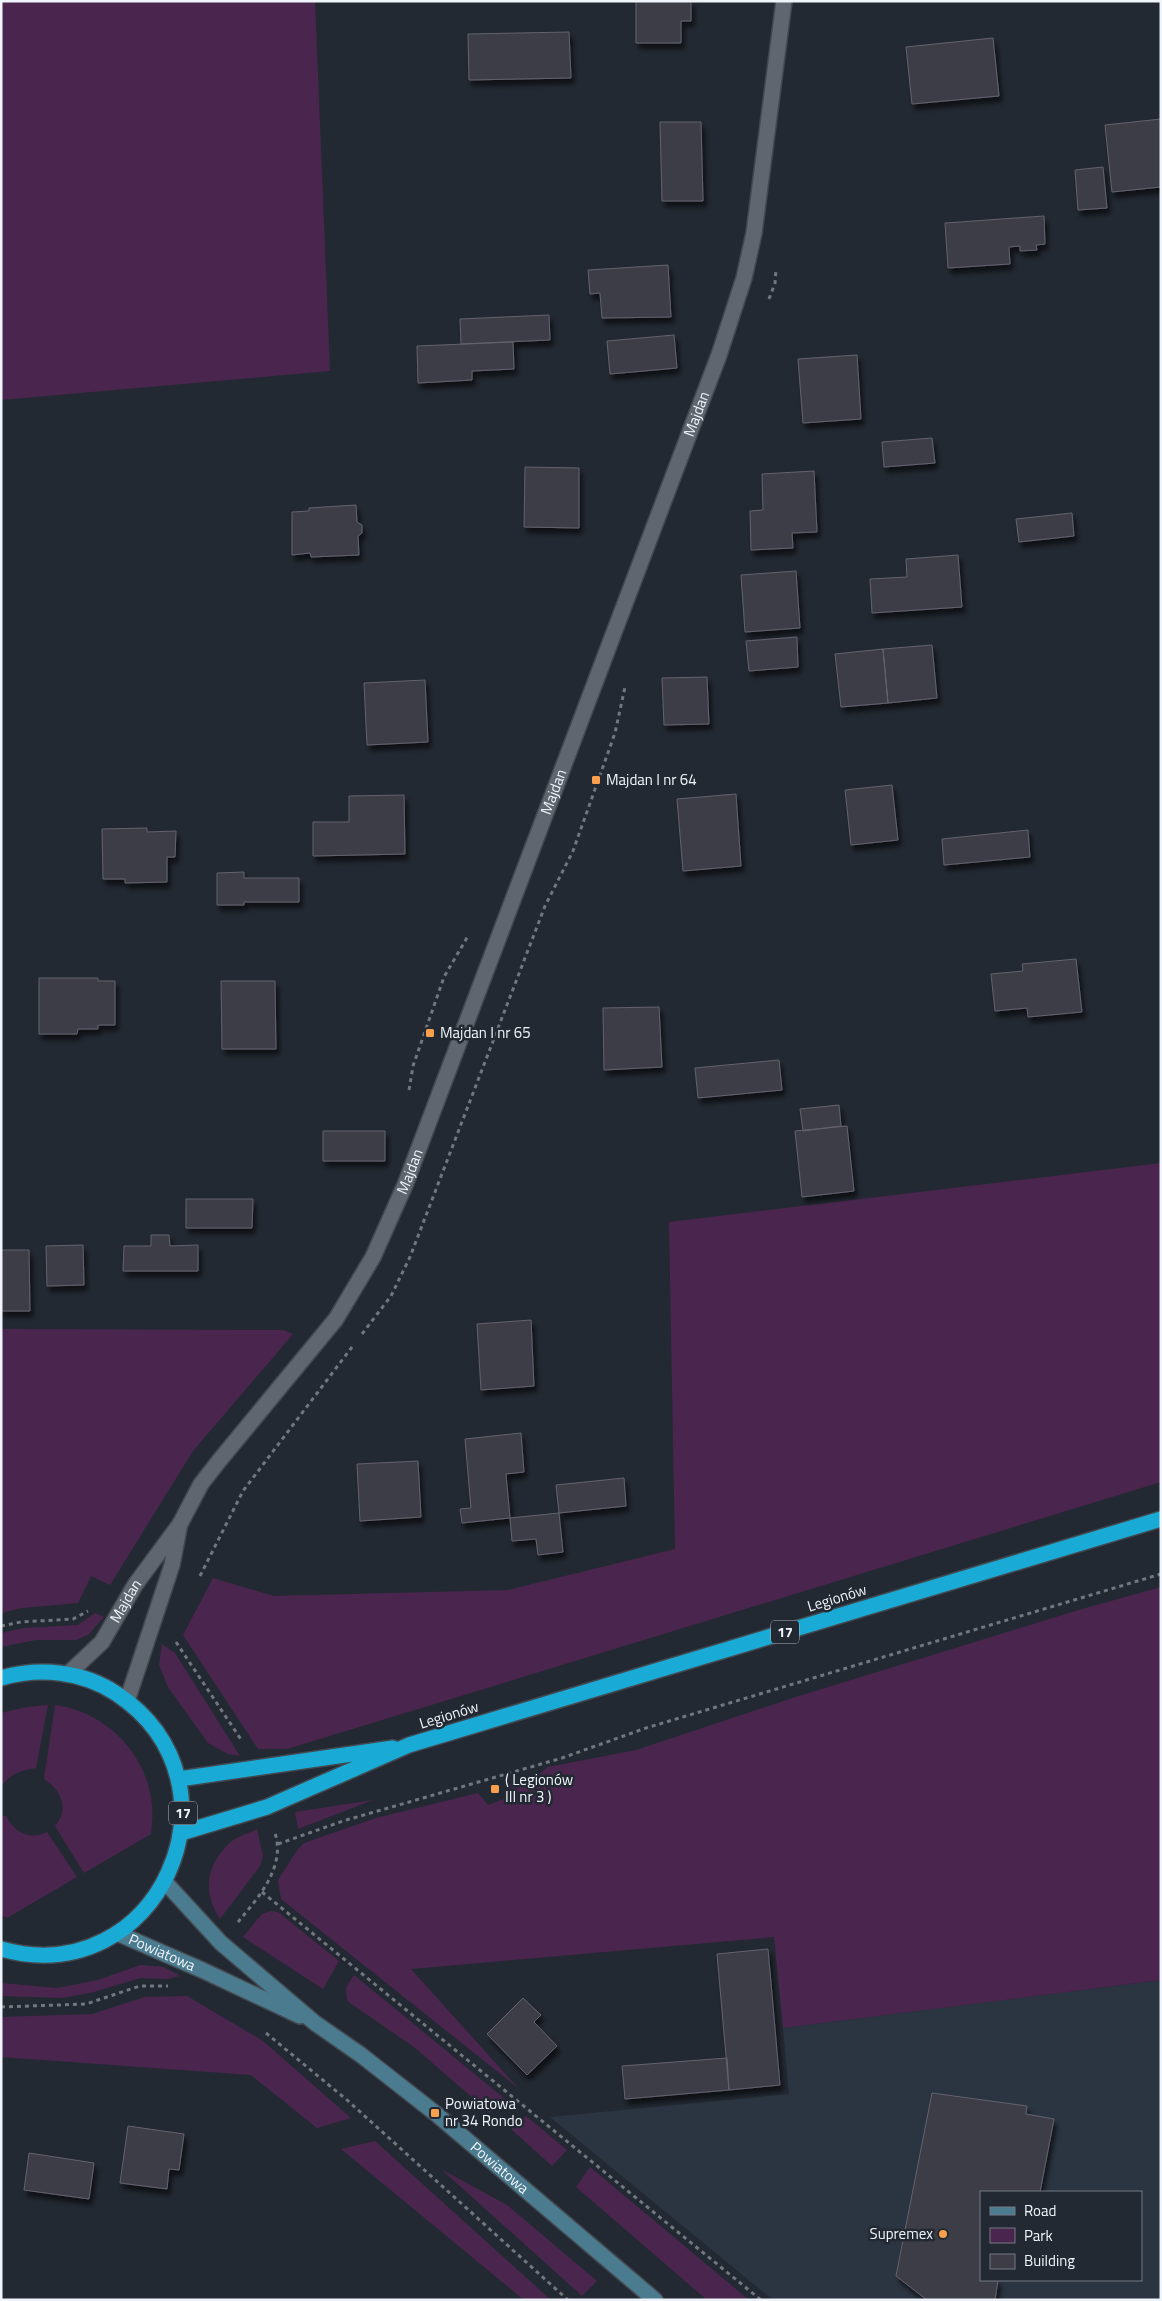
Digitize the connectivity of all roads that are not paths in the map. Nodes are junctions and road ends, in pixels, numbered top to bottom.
1 (784, 1) edge
2 (1161, 1519) edge
3 (180, 1524) junction
4 (68, 1674) junction
5 (1, 1678) edge
6 (127, 1701) junction
7 (409, 1746) junction
8 (179, 1780) junction
9 (181, 1833) junction
10 (165, 1882) junction
11 (117, 1933) junction
12 (1, 1949) edge
13 (315, 2023) junction
14 (655, 2300) edge

1 - 3 street, Majdan
2 - 7 highway, Legionów / 17
3 - 4 street, Majdan
3 - 6 street, Majdan
4 - 5 highway, 17
4 - 6 highway, 17
6 - 8 highway, 17
7 - 8 highway, Legionów / 17
7 - 9 highway, Legionów / 17
8 - 9 highway, 17
9 - 10 highway, 17
10 - 11 highway, 17
10 - 13 street, Powiatowa
11 - 12 highway, 17
11 - 13 street, Powiatowa
13 - 14 street, Powiatowa

